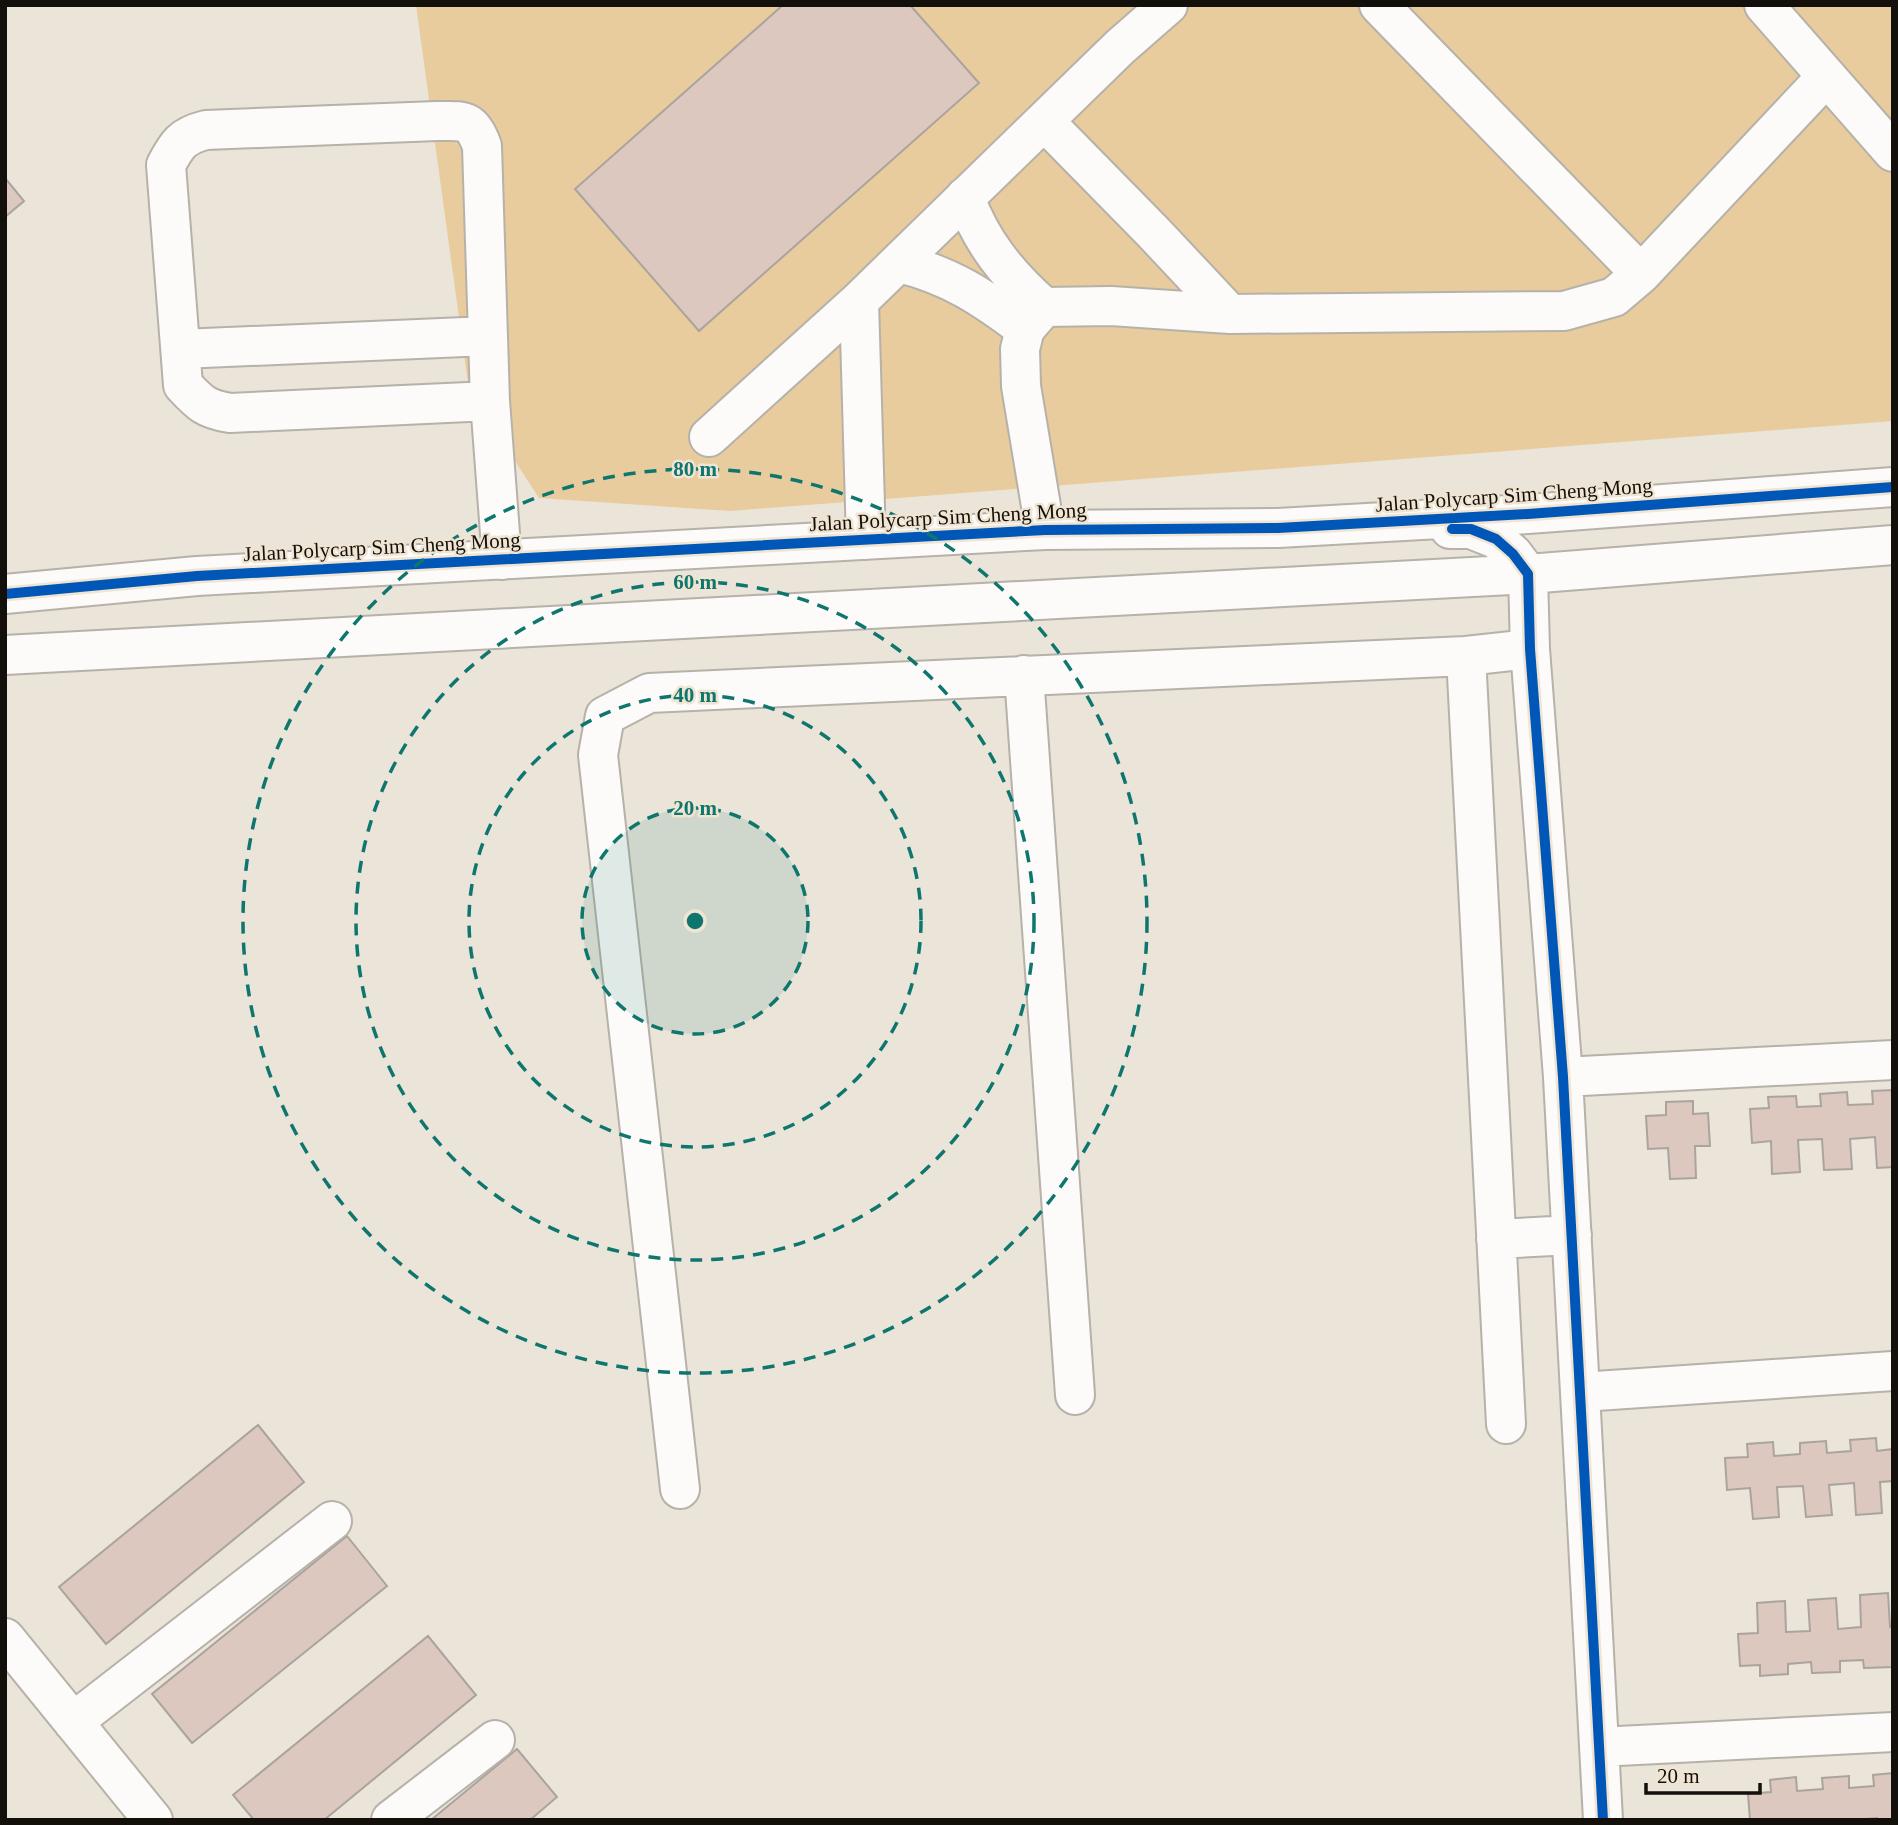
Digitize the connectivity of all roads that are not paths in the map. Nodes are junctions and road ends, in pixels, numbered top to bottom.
1 (1168, 5) edge
2 (1379, 5) edge
3 (1764, 5) edge
4 (1826, 77) junction
5 (1044, 121) junction
6 (1893, 152) edge
7 (965, 197) junction
8 (899, 263) junction
9 (1641, 274) junction
10 (859, 300) junction
11 (1230, 314) junction
12 (1034, 318) junction
13 (488, 336) junction
14 (181, 349) junction
15 (489, 401) junction
16 (709, 437) dead end
17 (1893, 487) edge
18 (1676, 503) junction
19 (1278, 528) junction
20 (1045, 530) junction
21 (866, 540) junction
22 (1893, 545) edge
23 (502, 560) junction
24 (1528, 574) junction
25 (5, 594) edge
26 (1530, 649) junction
27 (5, 655) edge
28 (1466, 656) junction
29 (1024, 675) junction
30 (1893, 1060) edge
31 (1563, 1077) junction
32 (1572, 1236) junction
33 (1496, 1239) junction
34 (1893, 1371) edge
35 (1581, 1392) junction
36 (1075, 1395) dead end
37 (1506, 1424) dead end
38 (680, 1489) dead end
39 (332, 1521) dead end
40 (5, 1638) edge
41 (73, 1722) junction
42 (1893, 1732) edge
43 (495, 1740) dead end
44 (1600, 1747) junction
45 (153, 1820) edge
46 (391, 1820) edge
47 (1603, 1820) edge

1 - 5 street
2 - 9 street
3 - 4 street
4 - 6 street
4 - 9 street
5 - 7 street
5 - 11 street
7 - 8 street
7 - 12 street
8 - 10 street
8 - 12 street
9 - 11 street
10 - 16 street
10 - 21 street
11 - 12 street
12 - 20 street
13 - 14 street
13 - 14 street
13 - 15 street
14 - 15 street
15 - 23 street
17 - 18 street, Jalan Polycarp Sim Cheng Mong
18 - 19 street, Jalan Polycarp Sim Cheng Mong
18 - 24 street
19 - 20 street, Jalan Polycarp Sim Cheng Mong
19 - 24 street
20 - 21 street, Jalan Polycarp Sim Cheng Mong
21 - 23 street, Jalan Polycarp Sim Cheng Mong
22 - 24 street
23 - 25 street, Jalan Polycarp Sim Cheng Mong
24 - 26 street
24 - 27 street
26 - 28 street
26 - 31 street
28 - 29 street
28 - 33 street
29 - 36 street
29 - 38 street
30 - 31 street
31 - 32 street
32 - 33 street
32 - 35 street
33 - 37 street
34 - 35 street
35 - 44 street
39 - 41 street
40 - 41 street
41 - 45 street
42 - 44 street
43 - 46 street
44 - 47 street

